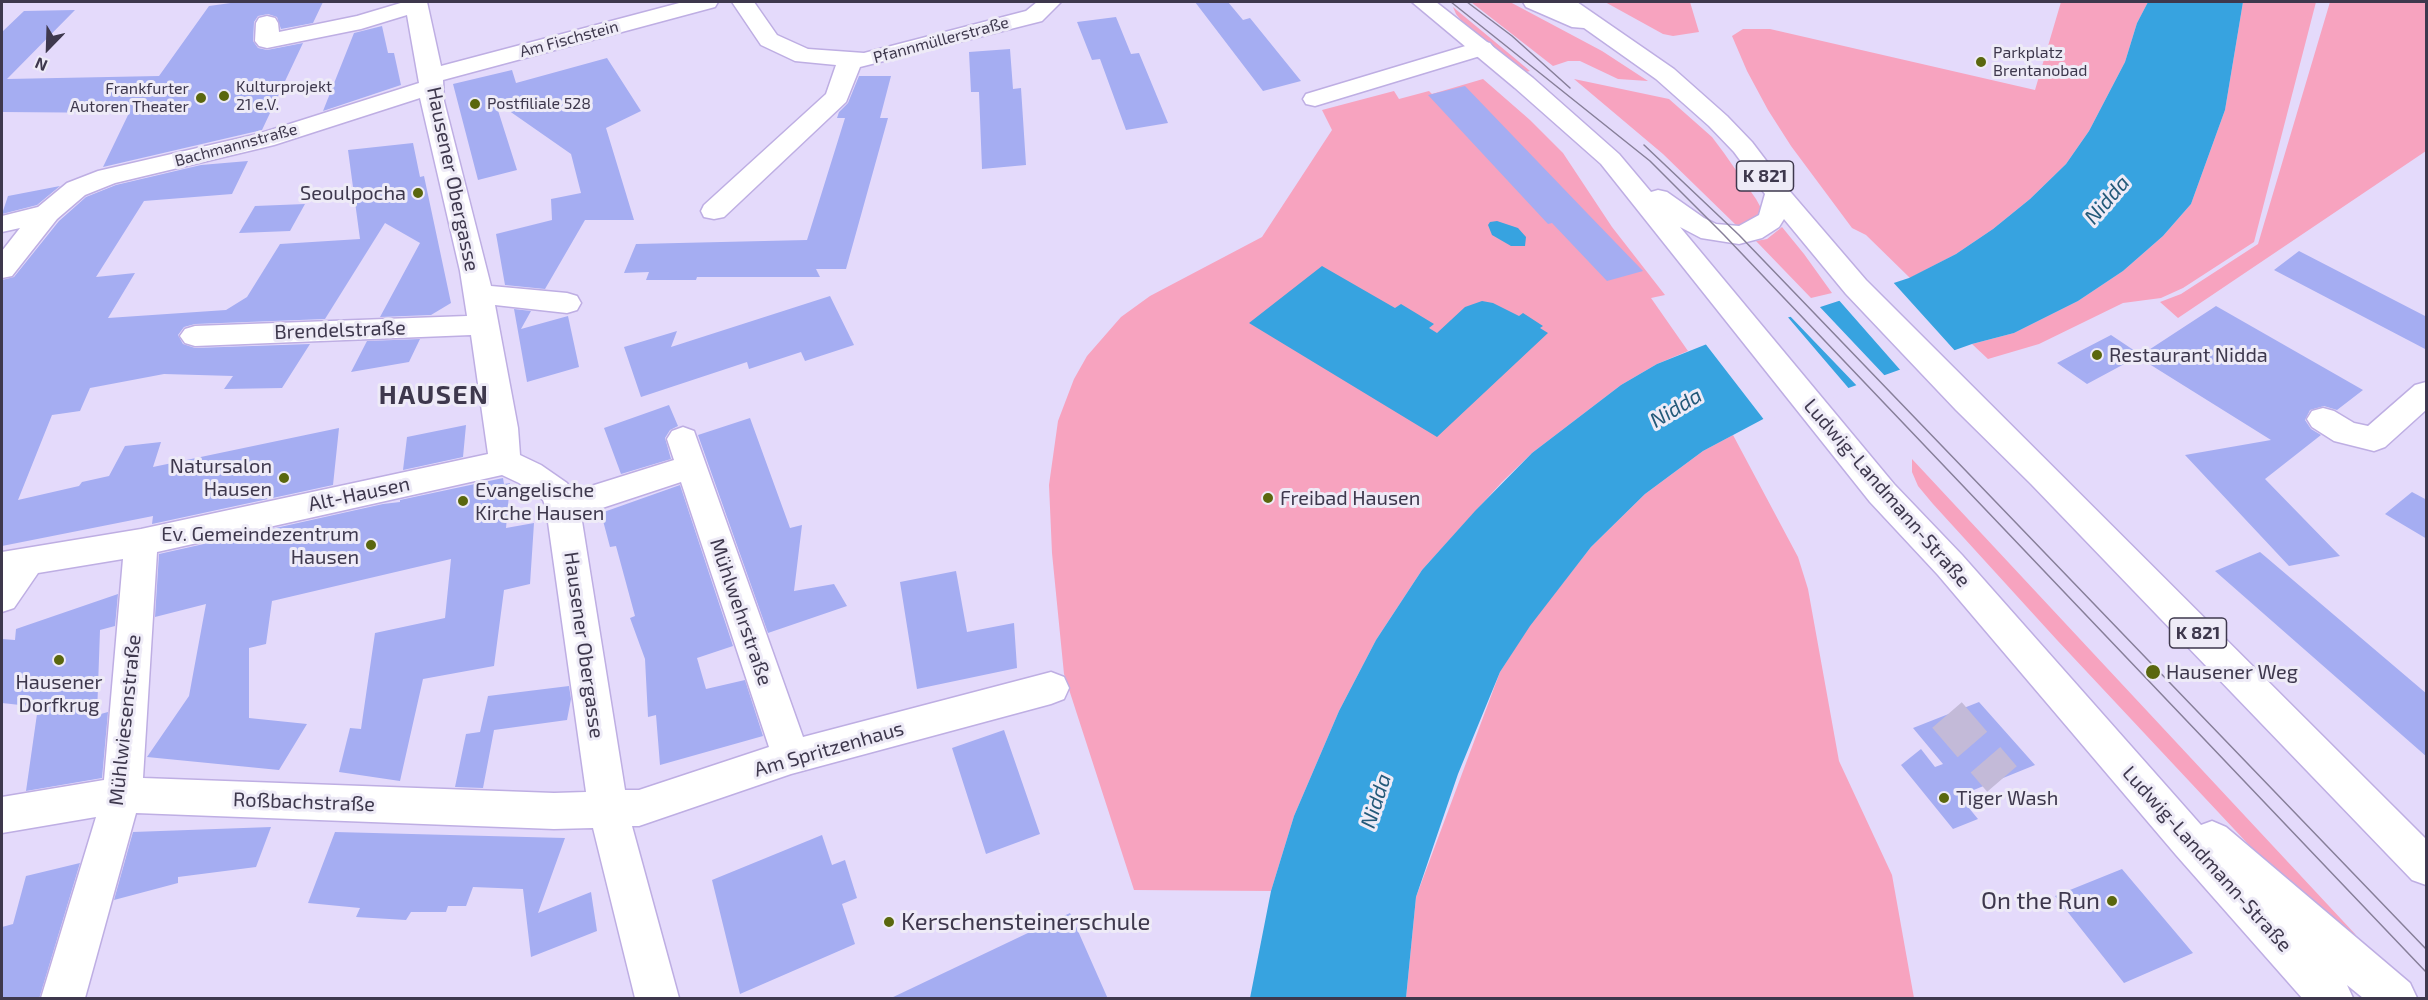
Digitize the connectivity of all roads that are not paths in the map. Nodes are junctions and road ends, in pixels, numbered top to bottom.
1 (706, 2) edge
2 (743, 2) edge
3 (1050, 2) edge
4 (1533, 2) edge
5 (1563, 2) edge
6 (416, 3) edge
7 (1430, 4) edge
8 (267, 22) dead end
9 (1614, 39) junction
10 (1482, 48) junction
11 (850, 60) junction
12 (431, 82) junction
13 (1315, 99) dead end
14 (1610, 159) junction
15 (1778, 194) junction
16 (714, 211) dead end
17 (47, 213) junction
18 (2, 224) edge
19 (2, 269) edge
20 (478, 294) junction
21 (567, 303) dead end
22 (484, 325) junction
23 (195, 336) dead end
24 (2427, 393) edge
25 (2323, 419) dead end
26 (505, 462) junction
27 (563, 508) junction
28 (141, 542) junction
29 (15, 563) edge
30 (2, 598) edge
31 (1051, 688) dead end
32 (2115, 756) junction
33 (791, 757) junction
34 (122, 795) junction
35 (608, 809) junction
36 (2, 815) edge
37 (2427, 866) edge
38 (63, 999) edge
39 (657, 999) edge
40 (2331, 999) edge
41 (2395, 999) edge

1 - 12 street, Am Fischstein
2 - 11 street, Pfannmüllerstraße
3 - 11 street, Pfannmüllerstraße
4 - 9 street
5 - 9 street, K 821
6 - 8 street
6 - 12 street, Hausener Obergasse
7 - 10 street, Ludwig-Landmann-Straße
9 - 15 street, K 821
10 - 13 street
10 - 14 street, Ludwig-Landmann-Straße
11 - 16 street
12 - 17 street, Bachmannstraße
12 - 20 street, Hausener Obergasse
14 - 15 street
14 - 32 street, Ludwig-Landmann-Straße
15 - 37 street, K 821
17 - 18 street
17 - 19 street
20 - 21 street
20 - 22 street, Hausener Obergasse
22 - 23 street, Brendelstraße
22 - 26 street, Hausener Obergasse
24 - 25 street
26 - 27 street, Hausener Obergasse
26 - 28 street, Alt-Hausen
27 - 33 street, Mühlwehrstraße
27 - 35 street, Hausener Obergasse
28 - 29 street, Alt-Hausen
28 - 34 street, Mühlwiesenstraße
29 - 30 street
31 - 33 street, Am Spritzenhaus
32 - 40 street, Ludwig-Landmann-Straße
32 - 41 street
33 - 35 street, Am Spritzenhaus
34 - 35 street, Roßbachstraße
34 - 36 street, Roßbachstraße
34 - 38 street, Mühlwiesenstraße
35 - 39 street, Hausener Obergasse

